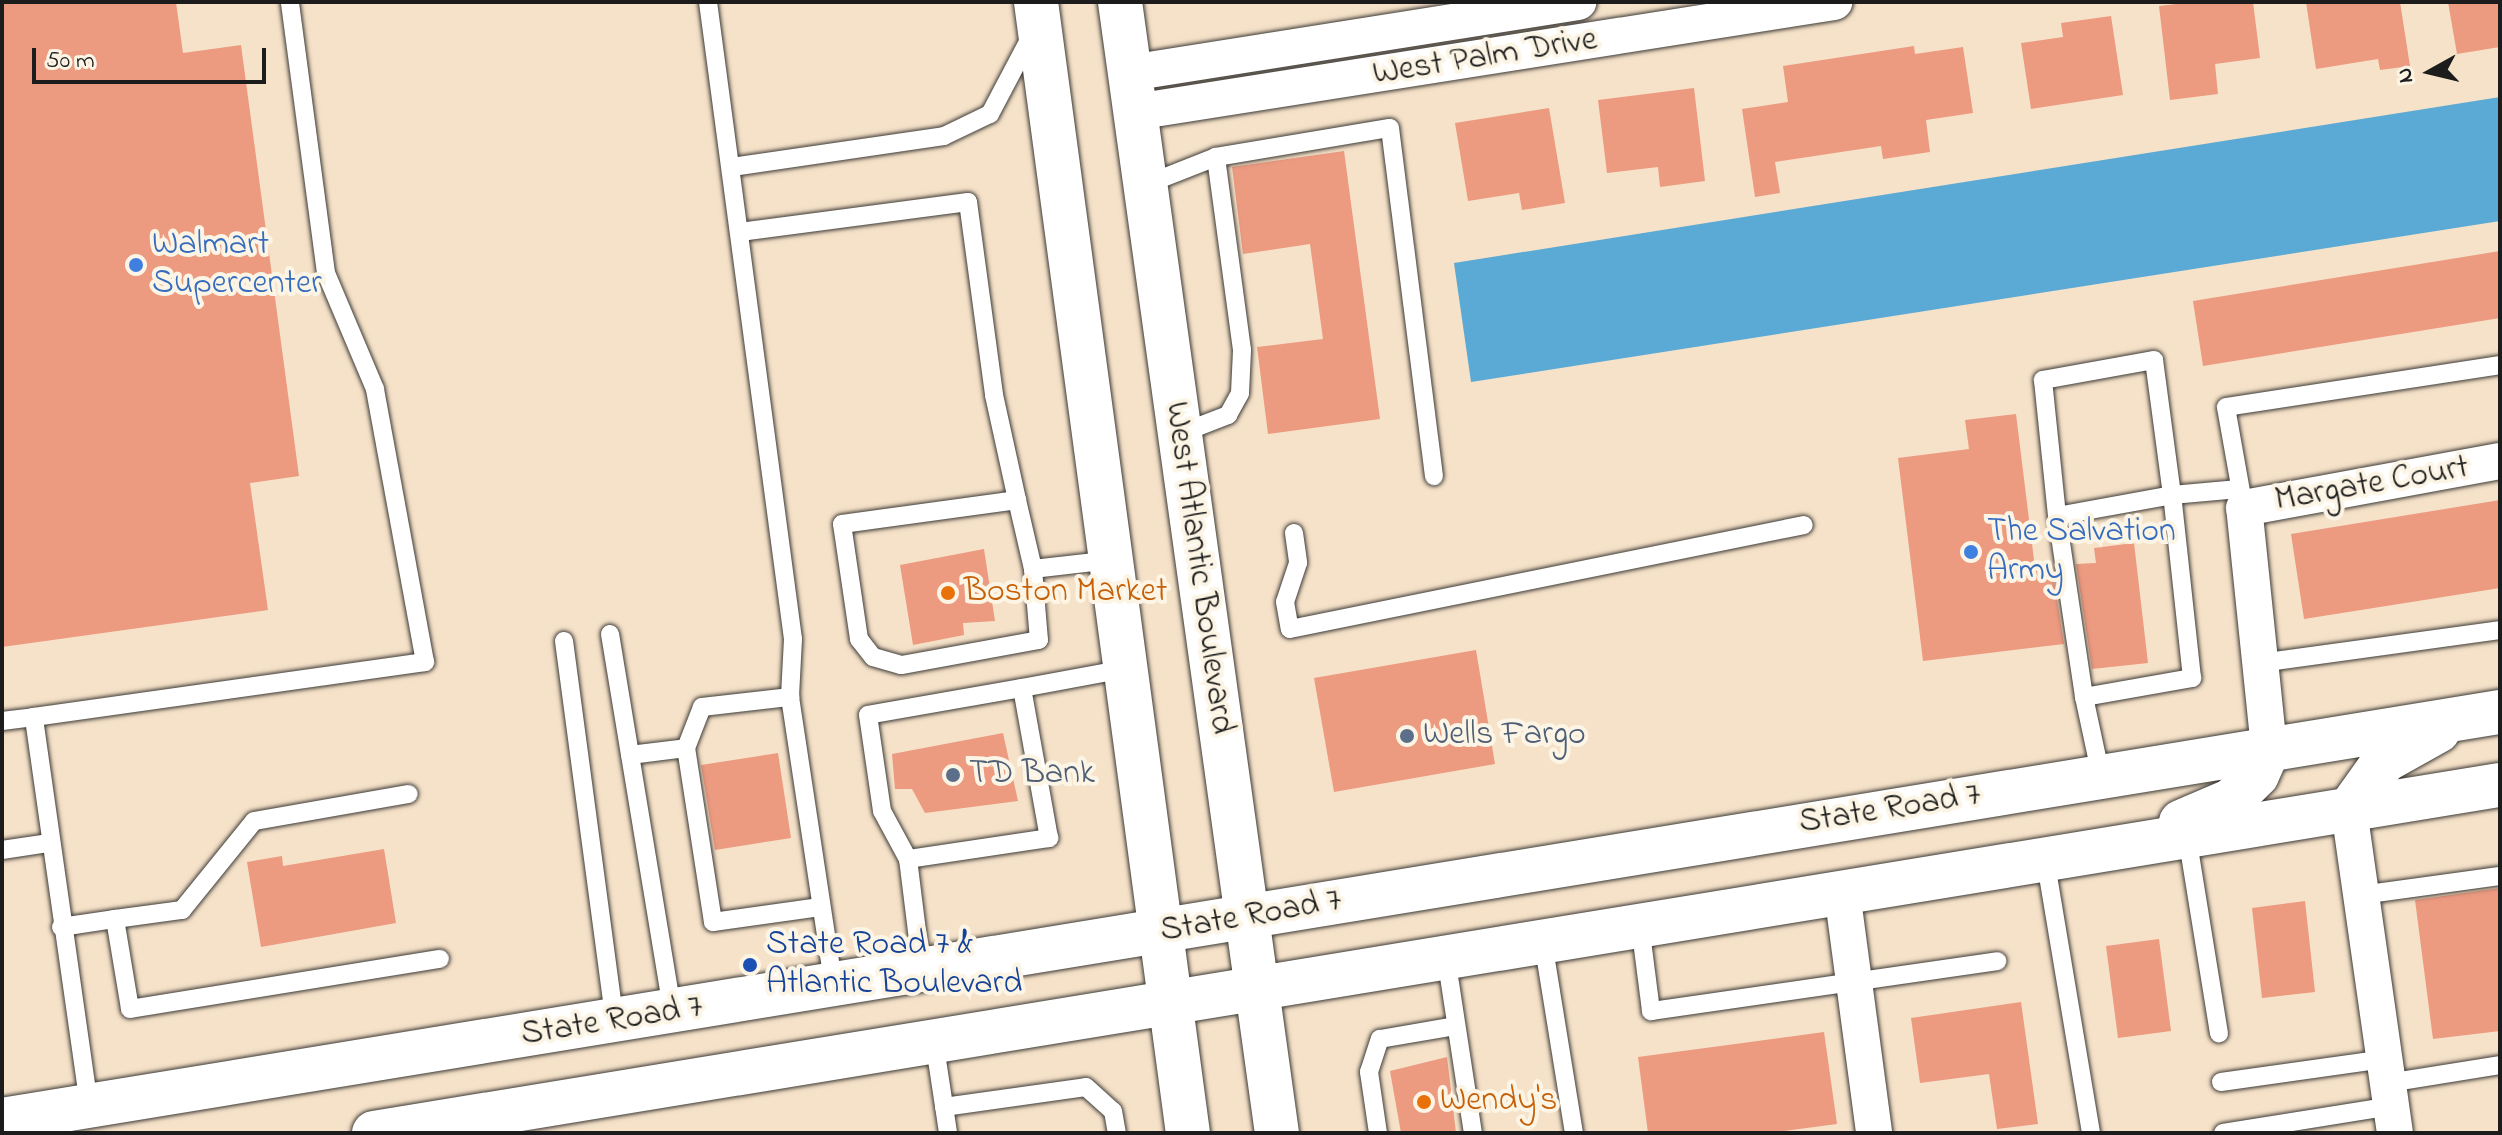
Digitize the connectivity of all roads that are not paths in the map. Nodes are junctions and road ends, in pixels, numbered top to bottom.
1 (290, 2) edge
2 (708, 2) edge
3 (1120, 2) edge
4 (1578, 2) edge
5 (1834, 2) edge
6 (1037, 9) edge
7 (1305, 45) junction
8 (1311, 86) junction
9 (1132, 92) junction
10 (1216, 157) junction
11 (732, 167) junction
12 (1145, 185) junction
13 (740, 232) junction
14 (2500, 365) edge
15 (1179, 434) junction
16 (2500, 461) edge
17 (1434, 476) dead end
18 (2172, 495) junction
19 (2242, 498) junction
20 (1017, 500) junction
21 (2057, 516) junction
22 (1804, 525) dead end
23 (1294, 533) dead end
24 (1112, 560) junction
25 (1033, 569) junction
26 (2500, 630) edge
27 (610, 634) dead end
28 (564, 641) dead end
29 (2260, 663) junction
30 (1128, 669) junction
31 (1022, 688) junction
32 (790, 697) junction
33 (2084, 697) junction
34 (2480, 715) edge
35 (34, 717) junction
36 (2, 721) edge
37 (686, 748) junction
38 (2269, 748) junction
39 (630, 755) junction
40 (2101, 776) junction
41 (2500, 785) edge
42 (409, 794) dead end
43 (2349, 810) junction
44 (2187, 836) junction
45 (49, 843) junction
46 (2131, 844) junction
47 (2, 850) edge
48 (2045, 858) junction
49 (908, 859) junction
50 (2500, 876) edge
51 (1842, 892) junction
52 (2361, 895) junction
53 (820, 907) junction
54 (1247, 916) junction
55 (115, 919) junction
56 (1640, 925) junction
57 (61, 927) junction
58 (1164, 932) junction
59 (1543, 941) junction
60 (1446, 957) junction
61 (440, 959) dead end
62 (1997, 961) dead end
63 (922, 972) junction
64 (1854, 983) junction
65 (834, 986) junction
66 (1257, 988) junction
67 (1171, 1001) junction
68 (673, 1013) junction
69 (615, 1022) junction
70 (1455, 1026) junction
71 (2219, 1033) dead end
72 (934, 1040) junction
73 (2500, 1065) edge
74 (2221, 1082) dead end
75 (202, 1088) junction
76 (2390, 1095) edge
77 (944, 1107) junction
78 (2, 1120) edge
79 (78, 1120) edge
80 (511, 1122) edge
81 (128, 1133) edge
82 (374, 1133) edge
83 (948, 1133) edge
84 (1117, 1133) edge
85 (1188, 1133) edge
86 (1277, 1133) edge
87 (1378, 1133) edge
88 (1473, 1133) edge
89 (1574, 1133) edge
90 (1874, 1133) edge
91 (2091, 1133) edge
92 (2223, 1133) edge

1 - 35 lane
2 - 11 lane
3 - 9 main road, West Atlantic Boulevard
4 - 7 street, West Palm Drive
5 - 8 street, West Palm Drive
6 - 11 lane
6 - 24 main road
7 - 8 street
7 - 9 street, West Palm Drive
8 - 9 street, West Palm Drive
9 - 12 main road, West Atlantic Boulevard
10 - 12 lane
10 - 15 lane
10 - 17 lane
11 - 13 lane
12 - 15 main road, West Atlantic Boulevard
13 - 20 lane
13 - 32 lane
14 - 19 lane
15 - 54 main road, West Atlantic Boulevard
16 - 19 street, Margate Court
18 - 19 lane
18 - 21 lane
18 - 21 lane
18 - 33 lane
19 - 29 street, Margate Court
20 - 25 lane
20 - 25 lane
21 - 33 lane
22 - 23 lane
24 - 25 lane
24 - 30 main road
26 - 29 lane
27 - 39 lane
28 - 69 lane
29 - 38 street, Margate Court
30 - 31 lane
30 - 58 main road
31 - 49 lane
31 - 49 lane
32 - 37 lane
32 - 53 lane
33 - 40 lane
34 - 38 main road, State Road 7
34 - 43 main road
35 - 36 lane
35 - 45 lane
37 - 39 lane
37 - 53 lane
38 - 40 main road, State Road 7
38 - 46 main road
39 - 68 lane
40 - 54 main road, State Road 7
41 - 43 main road, State Road 7
42 - 55 lane
43 - 44 main road, State Road 7
43 - 52 street
44 - 46 main road, State Road 7
44 - 71 lane
45 - 47 lane
45 - 57 lane
46 - 48 main road, State Road 7
48 - 51 main road, State Road 7
48 - 91 lane
49 - 63 lane
50 - 52 lane
51 - 56 main road, State Road 7
51 - 64 street
52 - 76 street
53 - 65 lane
54 - 58 main road, State Road 7
54 - 66 main road, West Atlantic Boulevard
55 - 57 lane
55 - 61 lane
56 - 59 main road, State Road 7
56 - 64 lane
57 - 79 lane
58 - 63 main road, State Road 7
58 - 67 main road
59 - 60 main road, State Road 7
59 - 89 lane
60 - 66 main road, State Road 7
60 - 70 lane
62 - 64 lane
63 - 65 main road, State Road 7
64 - 90 street
65 - 68 main road, State Road 7
66 - 67 main road, State Road 7
66 - 86 main road, West Atlantic Boulevard
67 - 72 main road, State Road 7
67 - 85 main road
68 - 69 main road, State Road 7
69 - 75 main road, State Road 7
70 - 87 lane
70 - 88 lane
72 - 77 lane
72 - 80 main road, State Road 7
73 - 76 lane
74 - 76 lane
75 - 79 main road, State Road 7
75 - 81 main road
76 - 92 lane
77 - 83 lane
77 - 84 lane
78 - 79 main road, State Road 7
80 - 82 main road, State Road 7

